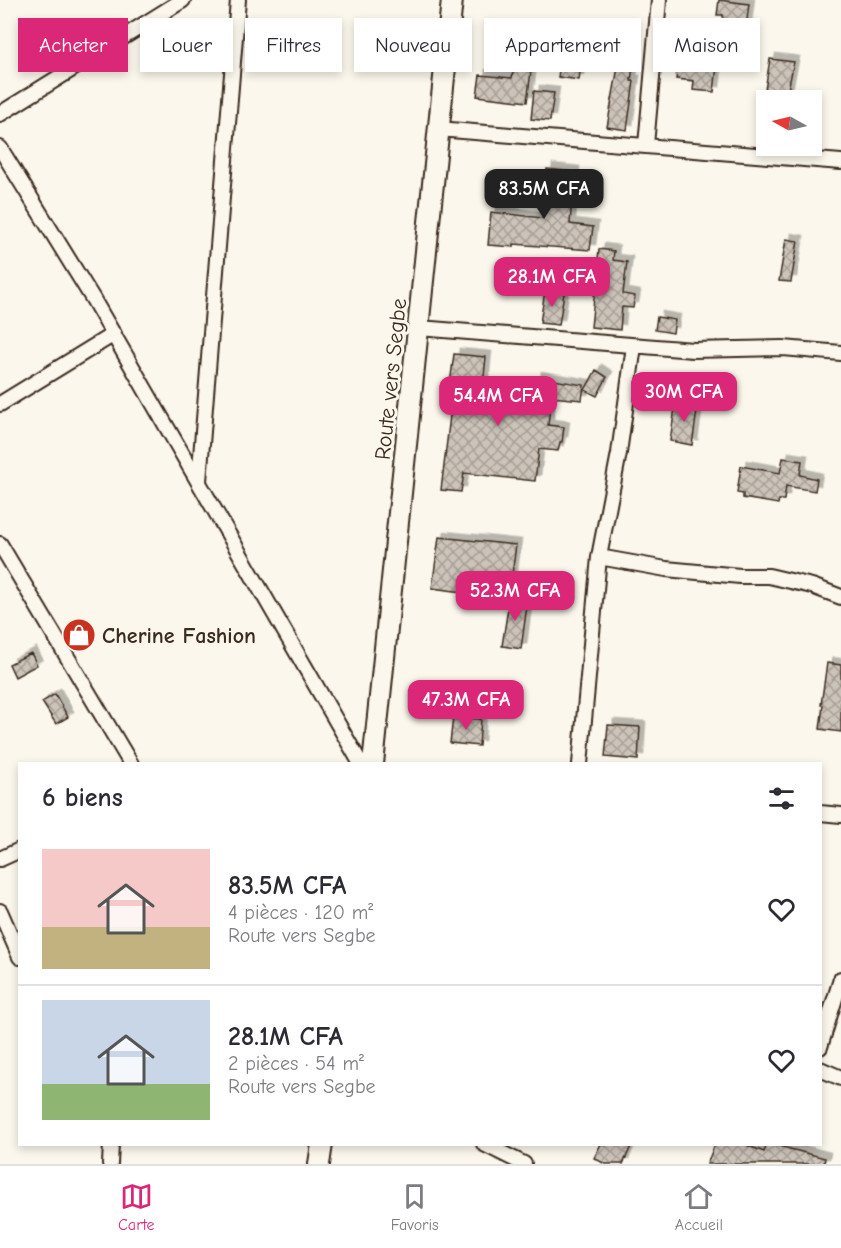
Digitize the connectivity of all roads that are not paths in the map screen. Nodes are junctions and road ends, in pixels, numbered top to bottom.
1 (183, 0) edge
2 (238, 0) edge
3 (452, 0) edge
4 (659, 0) edge
5 (0, 114) edge
6 (438, 129) junction
7 (646, 145) junction
8 (0, 148) edge
9 (841, 162) edge
10 (419, 328) junction
11 (114, 334) junction
12 (634, 346) junction
13 (841, 353) edge
14 (0, 404) edge
15 (199, 481) junction
16 (0, 544) edge
17 (599, 557) junction
18 (841, 597) edge
19 (130, 762) edge
20 (360, 762) edge
21 (373, 762) edge
22 (580, 762) edge
23 (822, 813) edge
24 (841, 815) edge
25 (18, 851) edge
26 (0, 859) edge
27 (0, 911) edge
28 (18, 954) edge
29 (841, 979) edge
30 (822, 1041) edge
31 (822, 1070) edge
32 (841, 1077) edge
33 (111, 1146) edge
34 (322, 1146) edge
35 (488, 1146) edge
36 (110, 1164) edge
37 (319, 1164) edge
38 (524, 1164) edge

1 - 5 street
2 - 15 street
3 - 6 main road, Route vers Segbe
4 - 7 street
6 - 7 street
6 - 10 main road, Route vers Segbe
7 - 9 street
8 - 11 street
10 - 12 street
10 - 21 main road, Route vers Segbe
11 - 14 street
11 - 15 street
12 - 13 street
12 - 17 street
15 - 20 street
16 - 19 street
17 - 18 street
17 - 22 street
23 - 24 street
25 - 26 street
27 - 28 street
29 - 30 street
31 - 32 street
33 - 36 street
34 - 37 main road
35 - 38 street

